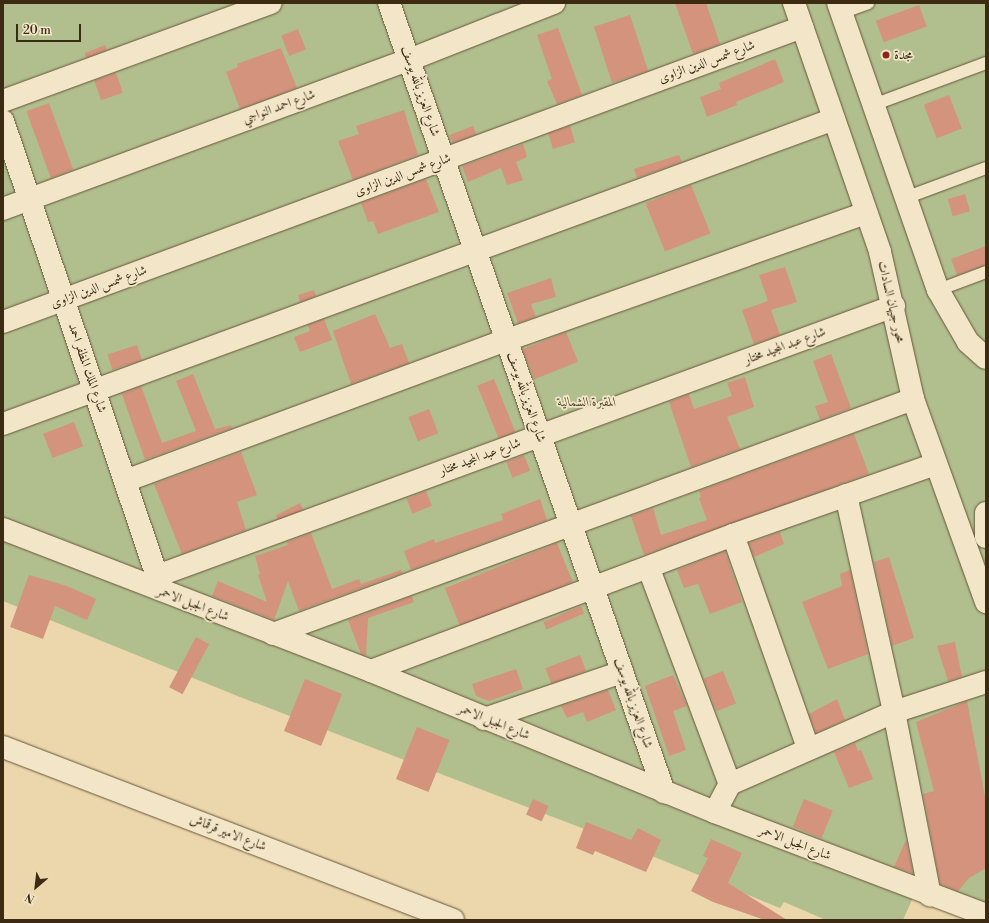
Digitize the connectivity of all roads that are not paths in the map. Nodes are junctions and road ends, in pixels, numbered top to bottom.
1 (271, 3) edge
2 (389, 3) edge
3 (554, 3) edge
4 (794, 3) edge
5 (868, 3) edge
6 (839, 8) edge
7 (802, 27) junction
8 (409, 60) junction
9 (986, 63) edge
10 (3, 101) edge
11 (873, 105) junction
12 (834, 119) junction
13 (3, 121) edge
14 (444, 160) junction
15 (986, 168) edge
16 (29, 198) junction
17 (905, 198) junction
18 (3, 209) edge
19 (866, 213) junction
20 (475, 251) junction
21 (986, 272) edge
22 (938, 290) junction
23 (64, 300) junction
24 (894, 306) junction
25 (3, 322) edge
26 (507, 340) junction
27 (986, 358) edge
28 (94, 391) junction
29 (913, 399) junction
30 (3, 424) edge
31 (540, 435) junction
32 (936, 464) junction
33 (125, 481) junction
34 (846, 495) junction
35 (986, 513) edge
36 (572, 526) junction
37 (3, 529) edge
38 (733, 536) junction
39 (986, 537) edge
40 (649, 569) junction
41 (160, 584) junction
42 (593, 589) junction
43 (986, 602) edge
44 (273, 634) junction
45 (371, 671) junction
46 (622, 672) junction
47 (986, 682) edge
48 (894, 712) junction
49 (484, 718) junction
50 (3, 747) edge
51 (808, 748) junction
52 (730, 784) junction
53 (664, 792) junction
54 (715, 812) junction
55 (930, 896) junction
56 (986, 915) edge
57 (452, 920) edge

1 - 10 street
2 - 8 street, شارع العزيز بالله يوسف
3 - 8 street, شارع احمد النواجي
4 - 7 street, محور جيهان السادات
5 - 6 lane
6 - 11 street
7 - 12 street, محور جيهان السادات
7 - 14 street, شارع شمس الدين الزاوى
8 - 14 street, شارع العزيز بالله يوسف
8 - 16 street, شارع احمد النواجي
9 - 11 lane
11 - 17 street
12 - 19 street, محور جيهان السادات
12 - 20 street
13 - 16 street, شارع الملك المظفر احمد
14 - 20 street, شارع العزيز بالله يوسف
14 - 23 street, شارع شمس الدين الزاوى
15 - 17 lane
16 - 18 street, شارع احمد النواجي
16 - 23 street, شارع الملك المظفر احمد
17 - 22 street
19 - 24 street, محور جيهان السادات
19 - 26 street
20 - 26 street, شارع العزيز بالله يوسف
20 - 28 street
21 - 22 lane
22 - 27 street
23 - 25 street, شارع شمس الدين الزاوى
23 - 28 street, شارع الملك المظفر احمد
24 - 29 street, محور جيهان السادات
24 - 31 street, شارع عبد المجيد مختار
26 - 31 street, شارع العزيز بالله يوسف
26 - 33 street
28 - 30 street
28 - 33 street, شارع الملك المظفر احمد
29 - 32 street, محور جيهان السادات
29 - 36 street
31 - 36 street, شارع العزيز بالله يوسف
31 - 41 street, شارع عبد المجيد مختار
32 - 34 street
32 - 43 street, محور جيهان السادات
33 - 41 street, شارع الملك المظفر احمد
34 - 38 street
34 - 48 street
35 - 39 street
36 - 42 street, شارع العزيز بالله يوسف
36 - 44 street
37 - 41 street, شارع الجبل الاحمر
38 - 40 street
38 - 51 street
40 - 42 street
40 - 52 street
41 - 44 street, شارع الجبل الاحمر
42 - 45 street
42 - 46 street, شارع العزيز بالله يوسف
44 - 45 street, شارع الجبل الاحمر
45 - 49 street, شارع الجبل الاحمر
46 - 49 street
46 - 53 street, شارع العزيز بالله يوسف
47 - 48 street
48 - 51 street
48 - 55 street
49 - 53 street, شارع الجبل الاحمر
50 - 57 street, شارع الامير قرقماش
51 - 52 street
52 - 54 street
53 - 54 street, شارع الجبل الاحمر
54 - 55 street, شارع الجبل الاحمر
55 - 56 street, شارع الجبل الاحمر

